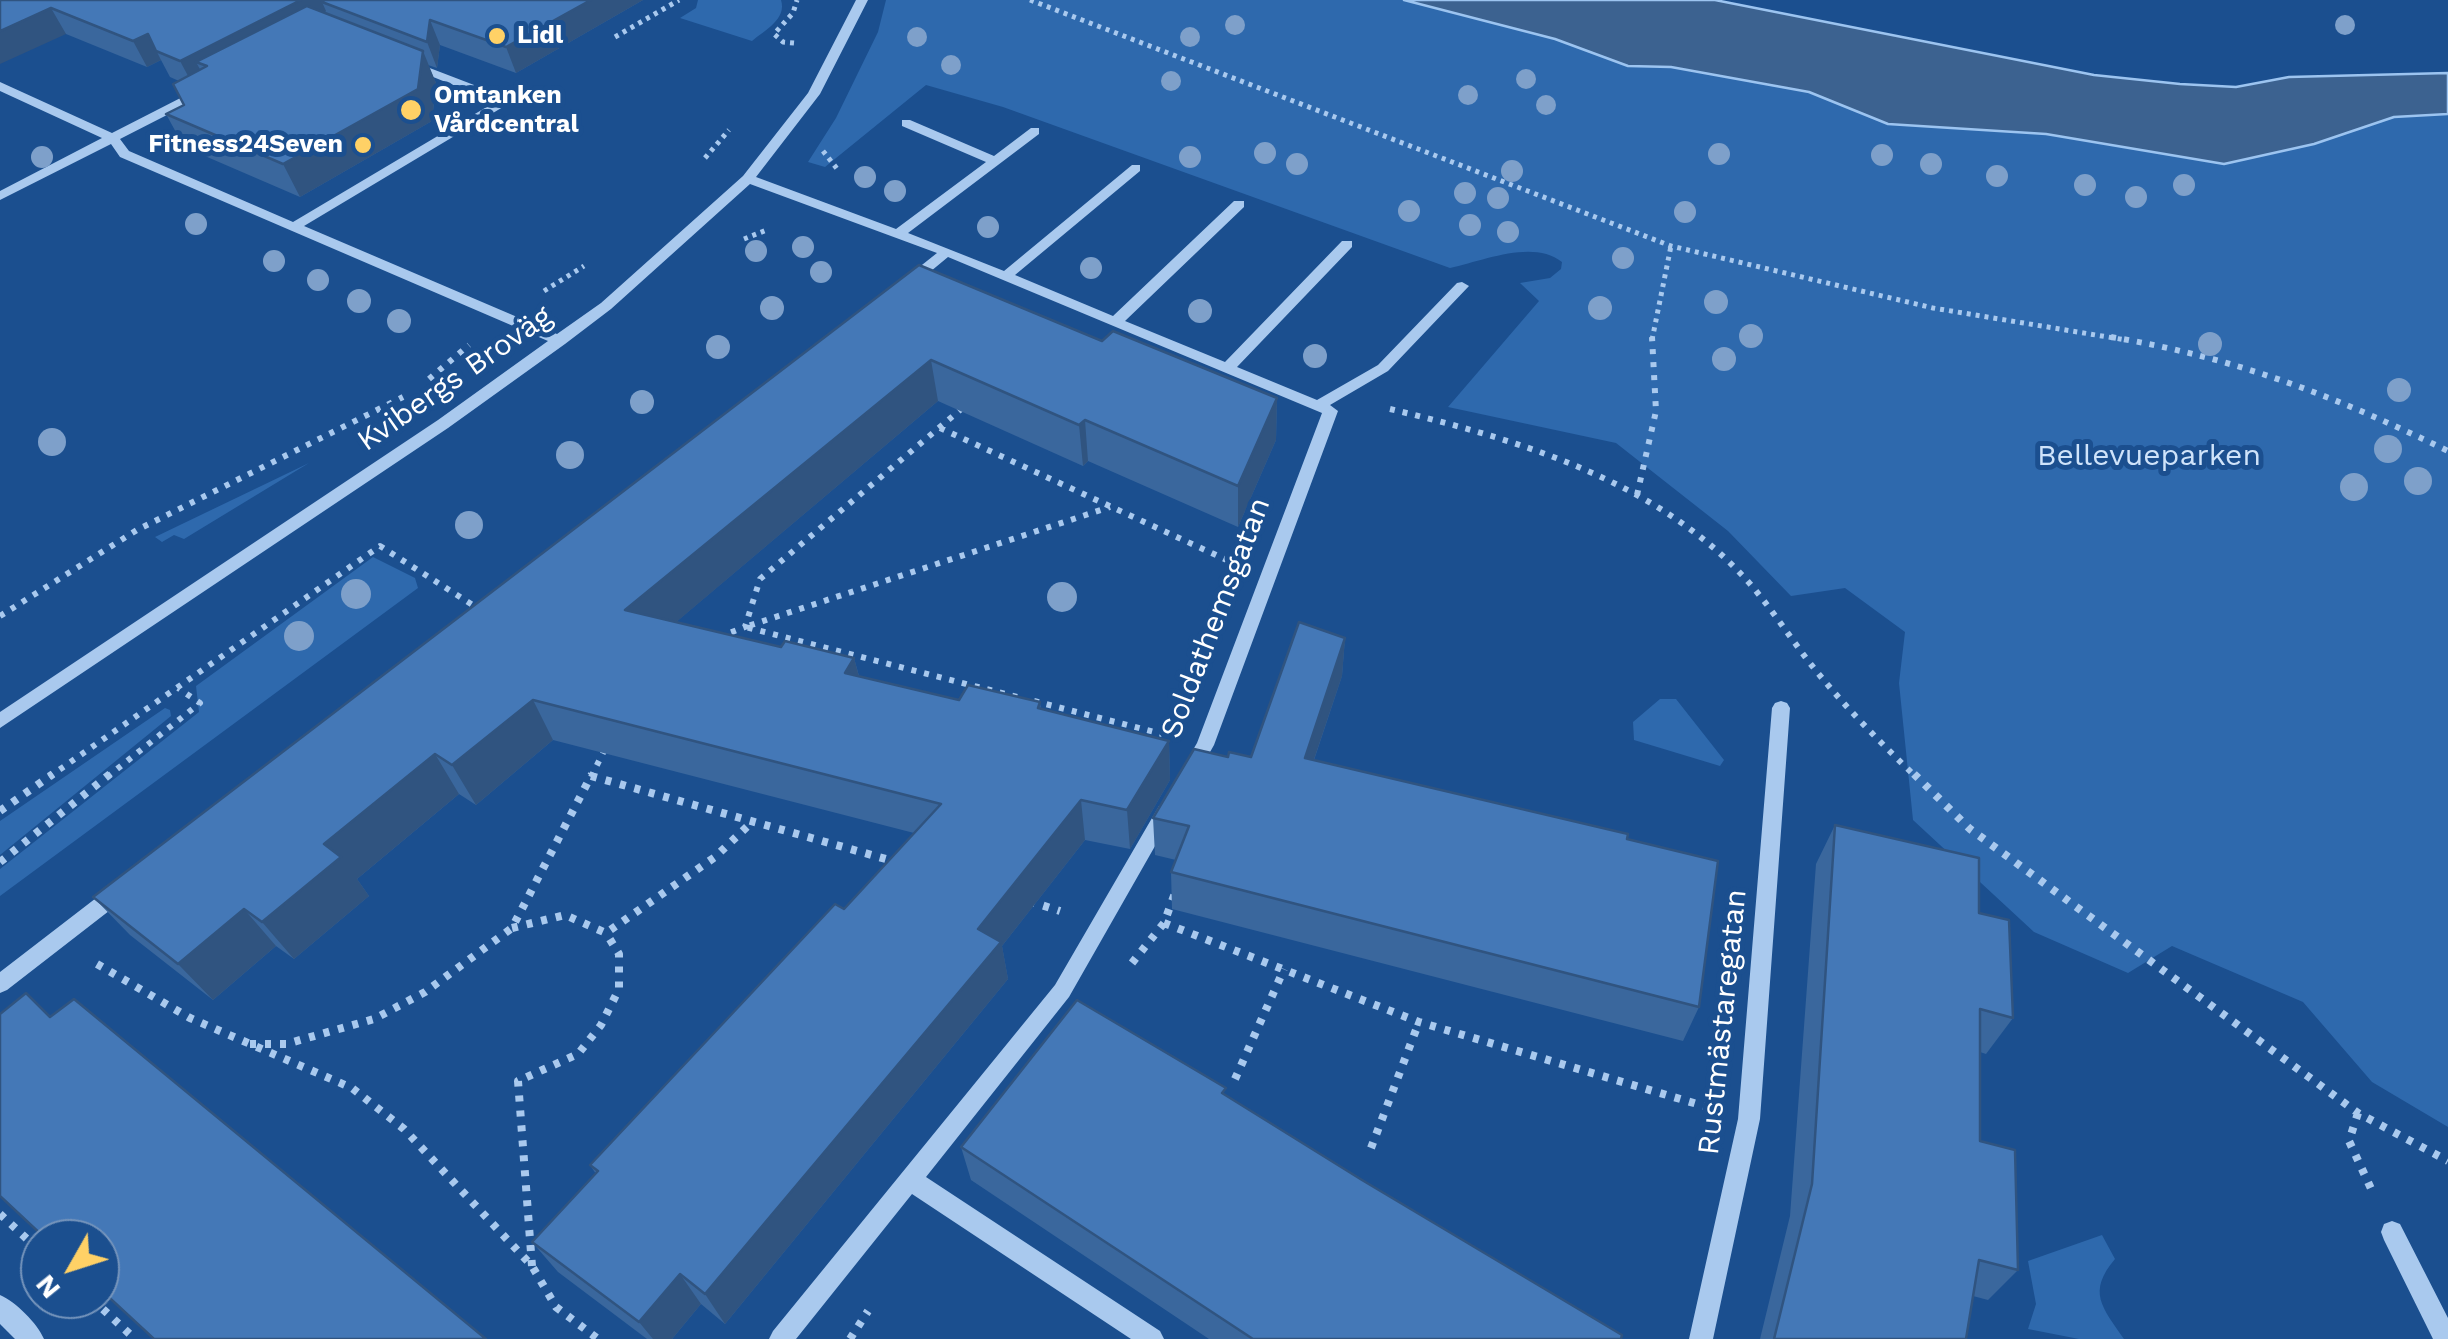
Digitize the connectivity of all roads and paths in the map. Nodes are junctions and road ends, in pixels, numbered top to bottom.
1 (679, 0) edge
2 (797, 0) edge
3 (862, 0) edge
4 (1030, 0) edge
5 (615, 37) dead end
6 (788, 59) dead end
7 (404, 62) edge
8 (217, 84) edge
9 (0, 86) edge
10 (740, 118) dead end
11 (906, 123) dead end
12 (1034, 131) dead end
13 (114, 139) junction
14 (994, 161) junction
15 (695, 168) dead end
16 (1136, 168) dead end
17 (748, 178) junction
18 (0, 196) edge
19 (1239, 204) dead end
20 (294, 227) junction
21 (898, 233) junction
22 (1347, 244) dead end
23 (1671, 246) junction
24 (947, 252) junction
25 (586, 265) dead end
26 (1005, 276) junction
27 (1462, 286) dead end
28 (886, 300) edge
29 (506, 319) junction
30 (1115, 322) junction
31 (560, 340) junction
32 (1227, 368) junction
33 (1350, 388) junction
34 (968, 403) edge
35 (1318, 406) junction
36 (940, 428) junction
37 (2448, 451) edge
38 (1638, 495) junction
39 (1110, 507) junction
40 (1266, 578) junction
41 (484, 612) edge
42 (0, 616) edge
43 (745, 627) junction
44 (708, 642) edge
45 (178, 688) junction
46 (1781, 708) dead end
47 (0, 721) edge
48 (610, 740) edge
49 (1204, 745) junction
50 (591, 776) junction
51 (0, 811) edge
52 (752, 822) junction
53 (0, 862) edge
54 (907, 864) edge
55 (140, 876) edge
56 (1177, 888) edge
57 (1019, 898) edge
58 (1164, 922) junction
59 (1101, 923) junction
60 (512, 928) junction
61 (606, 933) junction
62 (88, 958) dead end
63 (1131, 965) dead end
64 (1284, 970) junction
65 (0, 984) edge
66 (1418, 1022) junction
67 (244, 1044) junction
68 (1235, 1079) dead end
69 (2358, 1113) junction
70 (1748, 1119) junction
71 (1370, 1148) dead end
72 (2448, 1161) edge
73 (910, 1179) junction
74 (0, 1214) edge
75 (20, 1232) edge
76 (2392, 1232) joint
77 (532, 1266) junction
78 (0, 1306) edge
79 (870, 1308) dead end
80 (114, 1319) edge
81 (32, 1339) edge
82 (135, 1339) edge
83 (598, 1339) edge
84 (781, 1339) edge
85 (850, 1339) edge
86 (1152, 1339) edge
87 (1700, 1339) edge
88 (2446, 1339) edge

1 - 5 path
2 - 6 path
3 - 17 street, Kvibergs Broväg
4 - 23 path
7 - 20 street
8 - 13 street
9 - 13 street
10 - 15 path
11 - 14 street
12 - 14 street
13 - 18 street
13 - 20 street
14 - 21 street
16 - 26 street
17 - 21 street
17 - 31 street, Kvibergs Broväg
19 - 30 street
20 - 29 street
21 - 24 street
22 - 32 street
23 - 37 path
23 - 38 path
24 - 26 street
24 - 28 street
25 - 29 path
26 - 30 street
27 - 33 street
29 - 31 street
29 - 42 path
30 - 32 street
31 - 47 street, Kvibergs Broväg
32 - 35 street
33 - 35 street
33 - 38 path
34 - 36 path
35 - 40 street, Soldathemsgatan
36 - 39 path
36 - 43 path
38 - 69 path
39 - 40 path
39 - 43 path
40 - 49 street, Soldathemsgatan
41 - 45 path
43 - 44 path
43 - 49 path
45 - 51 path
45 - 53 path
46 - 70 street, Rustmästaregatan
48 - 50 path
49 - 59 street, Soldathemsgatan
50 - 52 path
50 - 60 path
52 - 54 path
52 - 61 path
55 - 65 street
56 - 58 path
57 - 59 path
58 - 63 path
58 - 64 path
59 - 73 street, Soldathemsgatan
60 - 61 path
60 - 67 path
61 - 77 path
62 - 67 path
64 - 66 path
64 - 68 path
66 - 70 path
66 - 71 path
67 - 77 path
69 - 72 path
69 - 76 path
70 - 87 street, Rustmästaregatan
73 - 84 street, Soldathemsgatan
73 - 86 street
74 - 75 path
76 - 88 street
77 - 83 path
78 - 81 street
79 - 85 path
80 - 82 path

